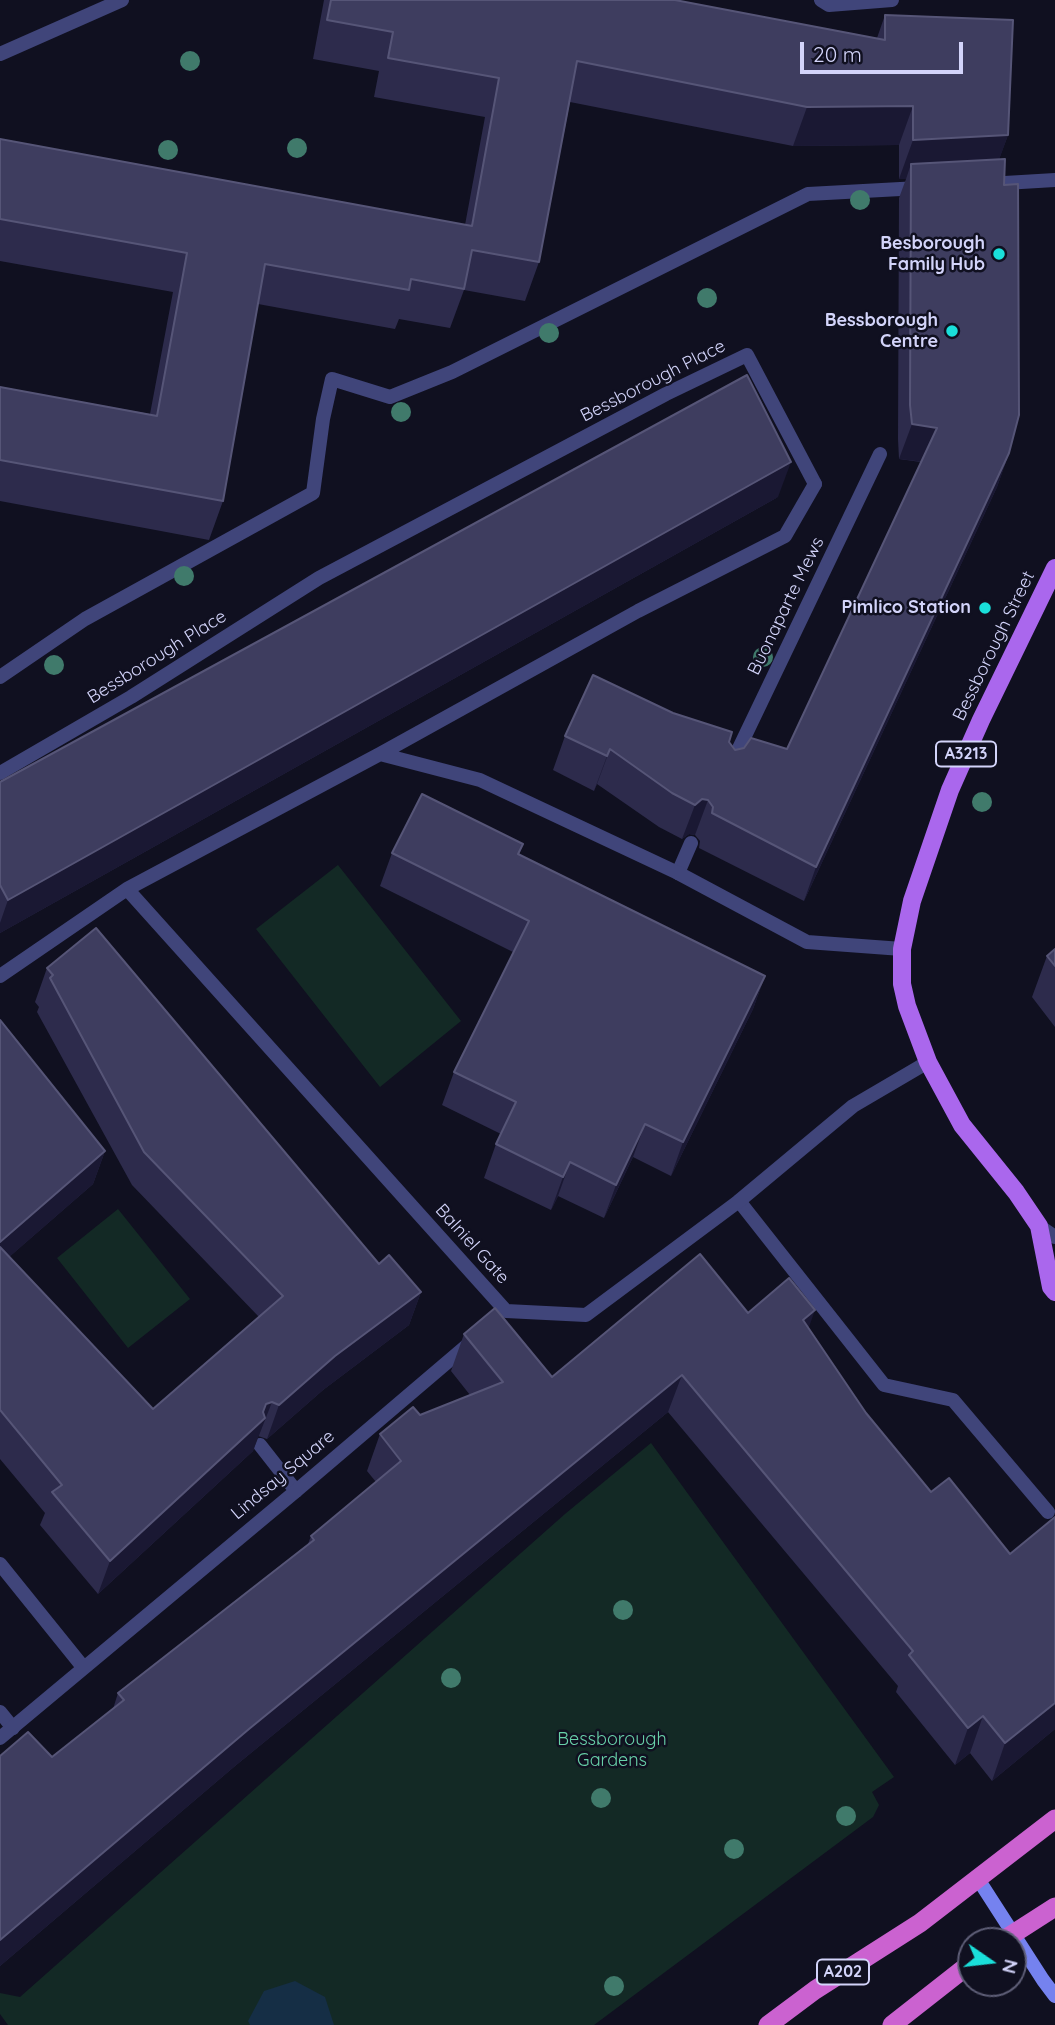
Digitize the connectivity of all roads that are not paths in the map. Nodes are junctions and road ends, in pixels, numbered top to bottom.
1 (122, 0) edge
2 (821, 0) edge
3 (892, 0) edge
4 (0, 54) edge
5 (1055, 180) edge
6 (979, 185) edge
7 (940, 187) edge
8 (880, 454) dead end
9 (1055, 568) edge
10 (0, 677) edge
11 (380, 754) junction
12 (0, 773) edge
13 (726, 775) edge
14 (691, 843) edge
15 (678, 873) junction
16 (127, 889) junction
17 (902, 949) junction
18 (0, 976) edge
19 (928, 1062) junction
20 (738, 1201) junction
21 (1039, 1226) junction
22 (1055, 1237) edge
23 (1055, 1292) edge
24 (496, 1320) junction
25 (260, 1445) edge
26 (296, 1491) junction
27 (1048, 1512) dead end
28 (0, 1564) edge
29 (83, 1667) junction
30 (0, 1712) edge
31 (13, 1728) junction
32 (0, 1738) edge
33 (1055, 1819) edge
34 (978, 1879) junction
35 (1055, 1907) edge
36 (1002, 1927) edge
37 (1023, 1927) edge
38 (1027, 1962) edge
39 (957, 1975) edge
40 (1055, 1996) edge
41 (768, 2025) edge
42 (892, 2025) edge

1 - 4 street
2 - 3 street
5 - 6 street
7 - 10 street
8 - 13 street, Buonaparte Mews
9 - 17 main road, Bessborough Street / A3213
11 - 12 street, Bessborough Place
11 - 15 street
11 - 16 street, Bessborough Place
14 - 15 street
15 - 17 street
16 - 18 street, Bessborough Place
16 - 24 street, Balniel Gate
17 - 19 main road, Bessborough Street / A3213
19 - 20 street, Balniel Gate
19 - 21 main road, A3213
20 - 24 street, Balniel Gate
20 - 27 street
21 - 22 street, A3213
21 - 23 main road, A3213
24 - 26 street, Lindsay Square
25 - 26 street
26 - 29 street, Lindsay Square
28 - 29 street
29 - 31 street, Lindsay Square
30 - 31 street
31 - 32 street, Lindsay Square
33 - 34 highway, A202
34 - 36 main road
34 - 41 highway, A202
35 - 37 highway
38 - 40 main road
39 - 42 highway

